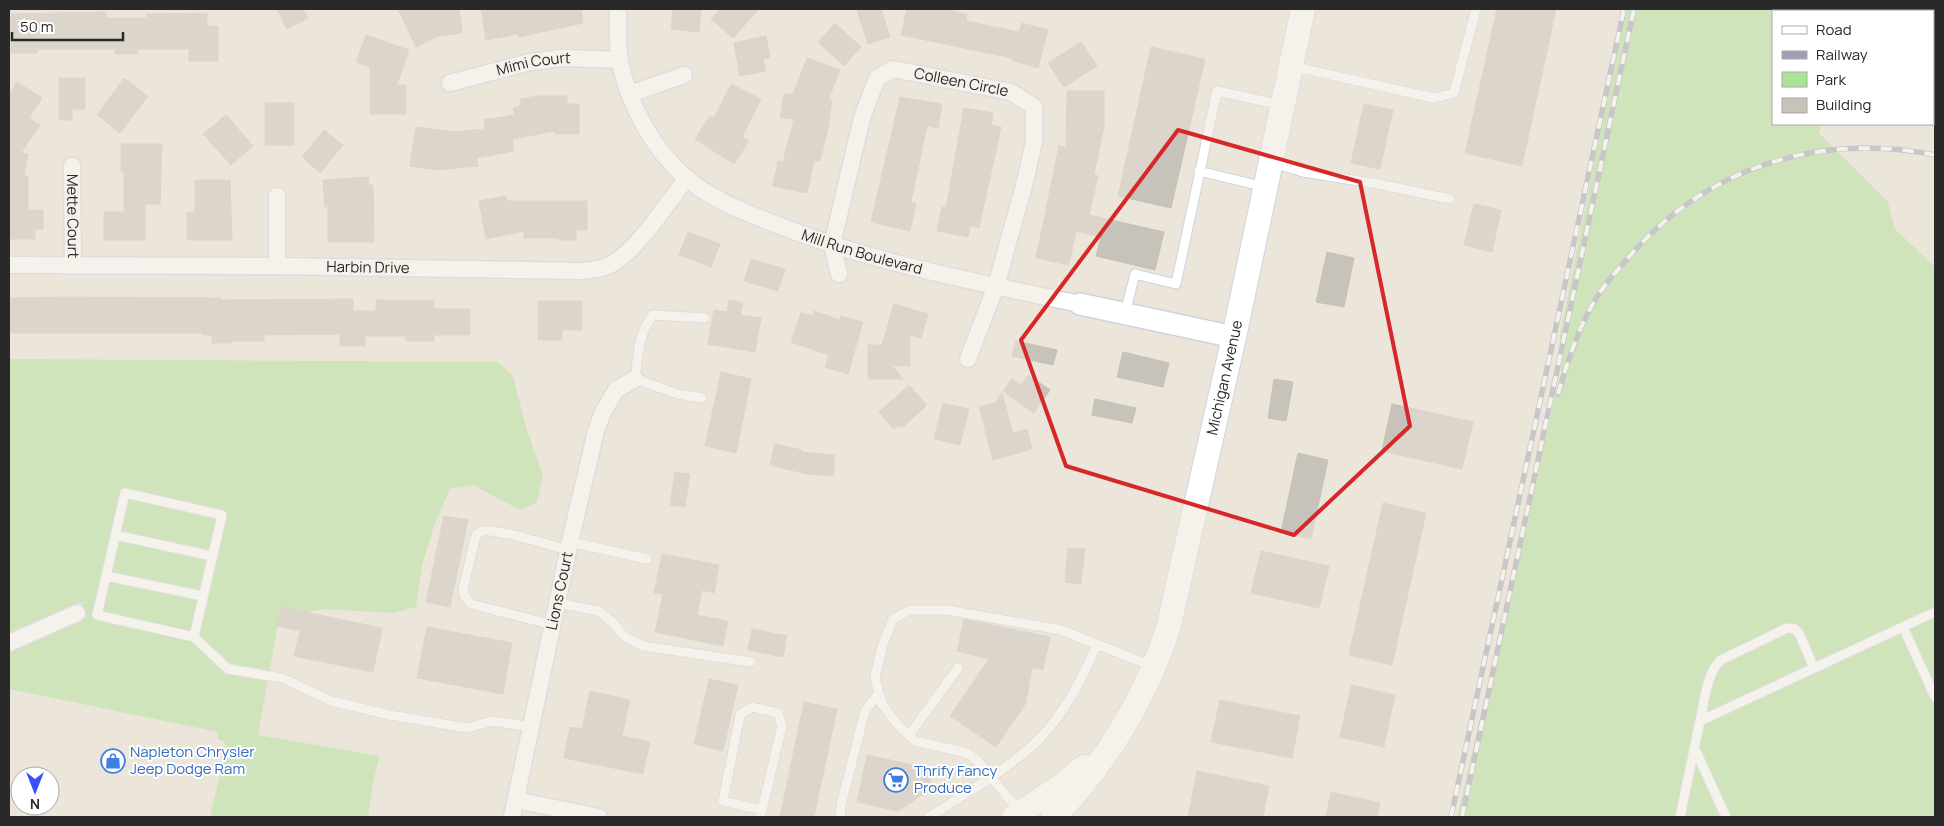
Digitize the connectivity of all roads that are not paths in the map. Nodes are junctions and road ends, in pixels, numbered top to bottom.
1 (618, 9) edge
2 (1303, 9) edge
3 (1476, 9) edge
4 (620, 60) junction
5 (1291, 66) junction
6 (684, 75) dead end
7 (450, 83) dead end
8 (630, 94) junction
9 (1282, 106) junction
10 (1271, 162) junction
11 (72, 166) dead end
12 (1199, 171) junction
13 (687, 178) junction
14 (1265, 188) junction
15 (277, 196) dead end
16 (1450, 199) dead end
17 (832, 245) junction
18 (9, 265) edge
19 (74, 265) junction
20 (277, 266) junction
21 (838, 274) dead end
22 (996, 286) junction
23 (1080, 304) joint
24 (1125, 314) junction
25 (705, 318) dead end
26 (1234, 337) junction
27 (968, 359) dead end
28 (634, 379) junction
29 (702, 398) dead end
30 (115, 535) junction
31 (569, 546) junction
32 (212, 556) junction
33 (646, 559) dead end
34 (106, 576) junction
35 (203, 596) junction
36 (557, 603) junction
37 (1935, 612) edge
38 (77, 613) dead end
39 (553, 625) junction
40 (1903, 627) junction
41 (194, 637) junction
42 (9, 643) edge
43 (1097, 644) junction
44 (752, 662) dead end
45 (1154, 667) junction
46 (958, 668) dead end
47 (1814, 668) junction
48 (879, 693) junction
49 (1935, 697) edge
50 (1700, 721) junction
51 (532, 727) junction
52 (909, 735) junction
53 (1116, 736) junction
54 (1694, 749) junction
55 (992, 777) junction
56 (516, 800) junction
57 (761, 814) edge
58 (1021, 815) edge
59 (512, 817) edge
60 (599, 817) edge
61 (840, 817) edge
62 (929, 817) edge
63 (1053, 817) edge
64 (1680, 817) edge
65 (1726, 817) edge

1 - 4 street, Mill Run Boulevard
2 - 5 main road, Michigan Avenue
3 - 5 lane
4 - 7 street, Mimi Court
4 - 8 street, Mill Run Boulevard
5 - 9 main road, Michigan Avenue
6 - 8 street
8 - 13 street, Mill Run Boulevard
9 - 10 main road, Michigan Avenue
9 - 12 lane
10 - 14 main road, Michigan Avenue
10 - 16 lane
11 - 19 street, Mette Court
12 - 14 lane
12 - 24 lane
13 - 17 street, Mill Run Boulevard
13 - 20 street, Harbin Drive
14 - 26 main road, Michigan Avenue
15 - 20 street
17 - 21 street
17 - 22 street, Mill Run Boulevard
17 - 22 street, Colleen Circle
18 - 19 street, Harbin Drive
19 - 20 street, Harbin Drive
22 - 23 street, Mill Run Boulevard
22 - 27 street
23 - 24 street, Mill Run Boulevard
24 - 26 street, Mill Run Boulevard
25 - 28 lane
26 - 45 main road, Michigan Avenue
28 - 29 lane
28 - 31 street, Lions Court
30 - 32 lane
30 - 32 lane
30 - 34 lane
31 - 33 lane
31 - 36 street, Lions Court
31 - 39 lane
32 - 35 lane
34 - 35 lane
34 - 41 lane
35 - 41 lane
36 - 39 street, Lions Court
36 - 44 lane
37 - 40 lane
38 - 42 street
39 - 51 street, Lions Court
40 - 47 lane
40 - 49 lane
41 - 51 lane
43 - 45 lane
43 - 48 lane
43 - 55 lane
45 - 53 main road, Michigan Avenue
46 - 52 lane
47 - 50 lane
47 - 50 lane
48 - 52 lane
48 - 61 lane
50 - 54 lane
51 - 56 street, Lions Court
52 - 55 lane
53 - 58 main road, Michigan Avenue
53 - 63 main road, Michigan Avenue
54 - 64 lane
54 - 65 lane
55 - 58 lane
55 - 62 lane
56 - 59 street, Lions Court
56 - 60 street
57 - 57 lane

